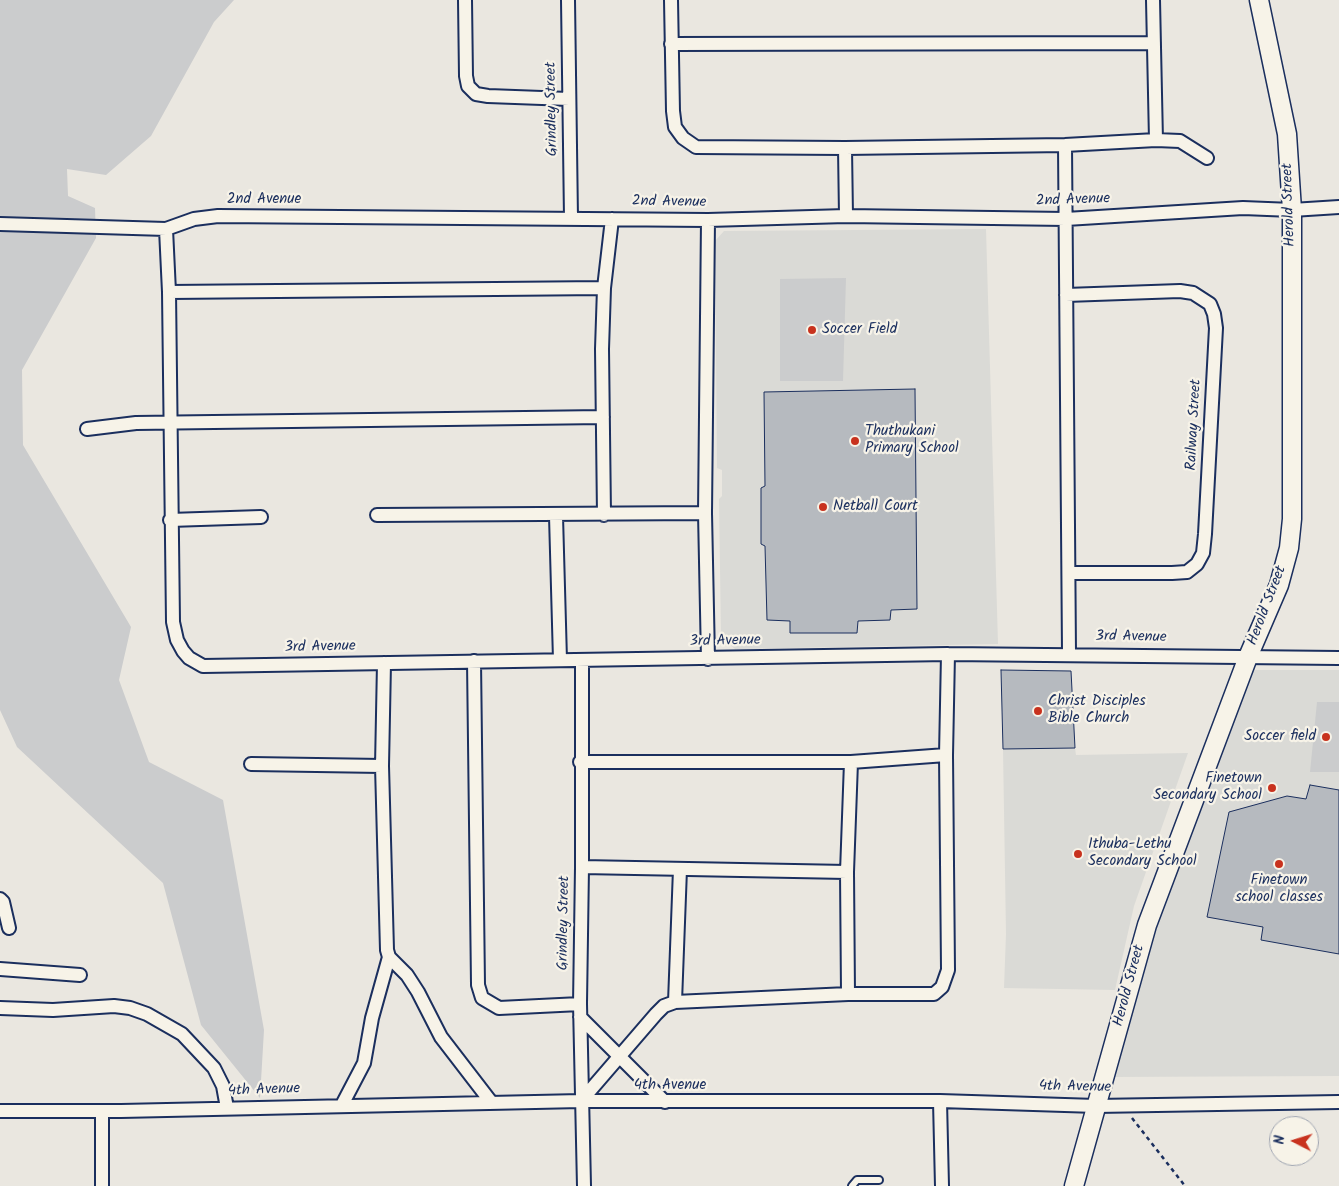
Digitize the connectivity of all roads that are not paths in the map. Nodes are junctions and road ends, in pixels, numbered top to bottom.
1 (465, 0) edge
2 (568, 0) edge
3 (671, 0) edge
4 (1153, 0) edge
5 (1259, 0) edge
6 (1154, 43) junction
7 (672, 44) junction
8 (570, 99) junction
9 (1156, 140) junction
10 (1065, 145) junction
11 (846, 148) junction
12 (1207, 158) dead end
13 (1339, 207) edge
14 (1292, 210) junction
15 (846, 216) junction
16 (571, 218) junction
17 (612, 219) junction
18 (1066, 219) junction
19 (708, 220) junction
20 (0, 224) edge
21 (166, 229) junction
22 (604, 288) junction
23 (169, 292) junction
24 (1066, 295) junction
25 (603, 417) junction
26 (170, 424) junction
27 (87, 429) dead end
28 (705, 513) junction
29 (604, 515) junction
30 (377, 516) dead end
31 (556, 516) junction
32 (261, 517) dead end
33 (170, 520) junction
34 (1068, 573) junction
35 (1069, 653) junction
36 (948, 654) junction
37 (1248, 657) junction
38 (1339, 658) edge
39 (708, 659) junction
40 (560, 660) junction
41 (582, 660) junction
42 (474, 661) junction
43 (384, 663) junction
44 (946, 755) junction
45 (580, 762) junction
46 (850, 762) junction
47 (252, 764) dead end
48 (382, 766) junction
49 (582, 868) junction
50 (680, 869) junction
51 (847, 872) junction
52 (0, 899) edge
53 (9, 928) dead end
54 (389, 956) junction
55 (0, 969) edge
56 (80, 975) dead end
57 (848, 994) junction
58 (675, 1002) junction
59 (580, 1004) junction
60 (0, 1008) edge
61 (580, 1017) junction
62 (621, 1056) junction
63 (491, 1102) junction
64 (581, 1102) junction
65 (665, 1102) junction
66 (940, 1102) junction
67 (1339, 1102) edge
68 (342, 1105) junction
69 (1096, 1106) junction
70 (228, 1108) junction
71 (0, 1111) edge
72 (102, 1112) junction
73 (879, 1180) dead end
74 (102, 1186) edge
75 (584, 1186) edge
76 (852, 1186) edge
77 (942, 1186) edge
78 (1074, 1186) edge

1 - 8 street
2 - 8 street, Grindley Street
3 - 7 street
4 - 6 street
5 - 14 street, Herold Street
6 - 7 street
6 - 9 street
7 - 11 street
8 - 16 street, Grindley Street
9 - 10 street
9 - 12 street
10 - 11 street
10 - 18 street
11 - 15 street
13 - 14 street, 2nd Avenue
14 - 18 street, 2nd Avenue
14 - 37 street, Herold Street
15 - 18 street, 2nd Avenue
15 - 19 street, 2nd Avenue
16 - 17 street, 2nd Avenue
16 - 21 street, 2nd Avenue
17 - 19 street, 2nd Avenue
17 - 22 street
18 - 24 street
19 - 28 street
20 - 21 street, 2nd Avenue
21 - 23 street
22 - 23 street
22 - 25 street
23 - 26 street
24 - 34 street
24 - 34 street, Railway Street
25 - 26 street
25 - 29 street
26 - 27 street
26 - 33 street
28 - 29 street
28 - 39 street
29 - 31 street
30 - 31 street
31 - 40 street
32 - 33 street
33 - 43 street, 3rd Avenue
34 - 35 street
35 - 36 street, 3rd Avenue
35 - 37 street, 3rd Avenue
36 - 39 street, 3rd Avenue
36 - 44 street
37 - 38 street, 3rd Avenue
37 - 69 street, Herold Street
39 - 41 street, 3rd Avenue
40 - 41 street, 3rd Avenue
40 - 42 street, 3rd Avenue
41 - 45 street, Grindley Street
42 - 43 street, 3rd Avenue
42 - 59 street
43 - 48 street
44 - 46 street
44 - 57 street
45 - 46 street
45 - 49 street, Grindley Street
46 - 51 street
47 - 48 street
48 - 54 street
49 - 50 street
49 - 59 street, Grindley Street
50 - 51 street
50 - 58 street
51 - 57 street
52 - 53 street
54 - 63 street
54 - 68 street
55 - 56 street
57 - 58 street
58 - 62 street
59 - 61 street, Grindley Street
60 - 70 street
61 - 62 street
61 - 64 street, Grindley Street
62 - 64 street
62 - 65 street
63 - 64 street, 4th Avenue
63 - 68 street, 4th Avenue
64 - 65 street, 4th Avenue
64 - 75 street, Grindley Street
65 - 66 street, 4th Avenue
66 - 69 street, 4th Avenue
66 - 77 street
67 - 69 street, 4th Avenue
68 - 70 street, 4th Avenue
69 - 78 street, Herold Street
70 - 72 street, 4th Avenue
71 - 72 street, 4th Avenue
72 - 74 street
73 - 76 lane

